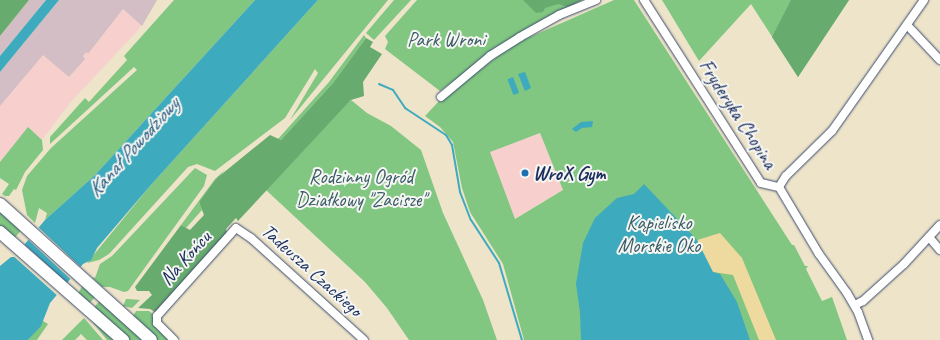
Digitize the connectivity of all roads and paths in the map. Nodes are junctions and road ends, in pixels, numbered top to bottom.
1 (596, 0) edge
2 (644, 0) edge
3 (924, 0) edge
4 (907, 25) junction
5 (940, 60) edge
6 (441, 96) dead end
7 (779, 187) junction
8 (0, 204) edge
9 (940, 225) edge
10 (236, 228) joint
11 (0, 232) edge
12 (930, 238) junction
13 (940, 250) edge
14 (855, 305) junction
15 (122, 340) edge
16 (151, 340) edge
17 (174, 340) edge
18 (364, 340) edge
19 (868, 340) edge

1 - 6 street
2 - 7 street, Fryderyka Chopina
3 - 4 street
4 - 5 street
4 - 7 street
7 - 14 street, Fryderyka Chopina
8 - 16 main road
9 - 12 street
10 - 17 street, Na Końcu
10 - 18 street, Tadeusza Czackiego
11 - 15 main road
12 - 13 street
12 - 14 street
14 - 19 street, Fryderyka Chopina

